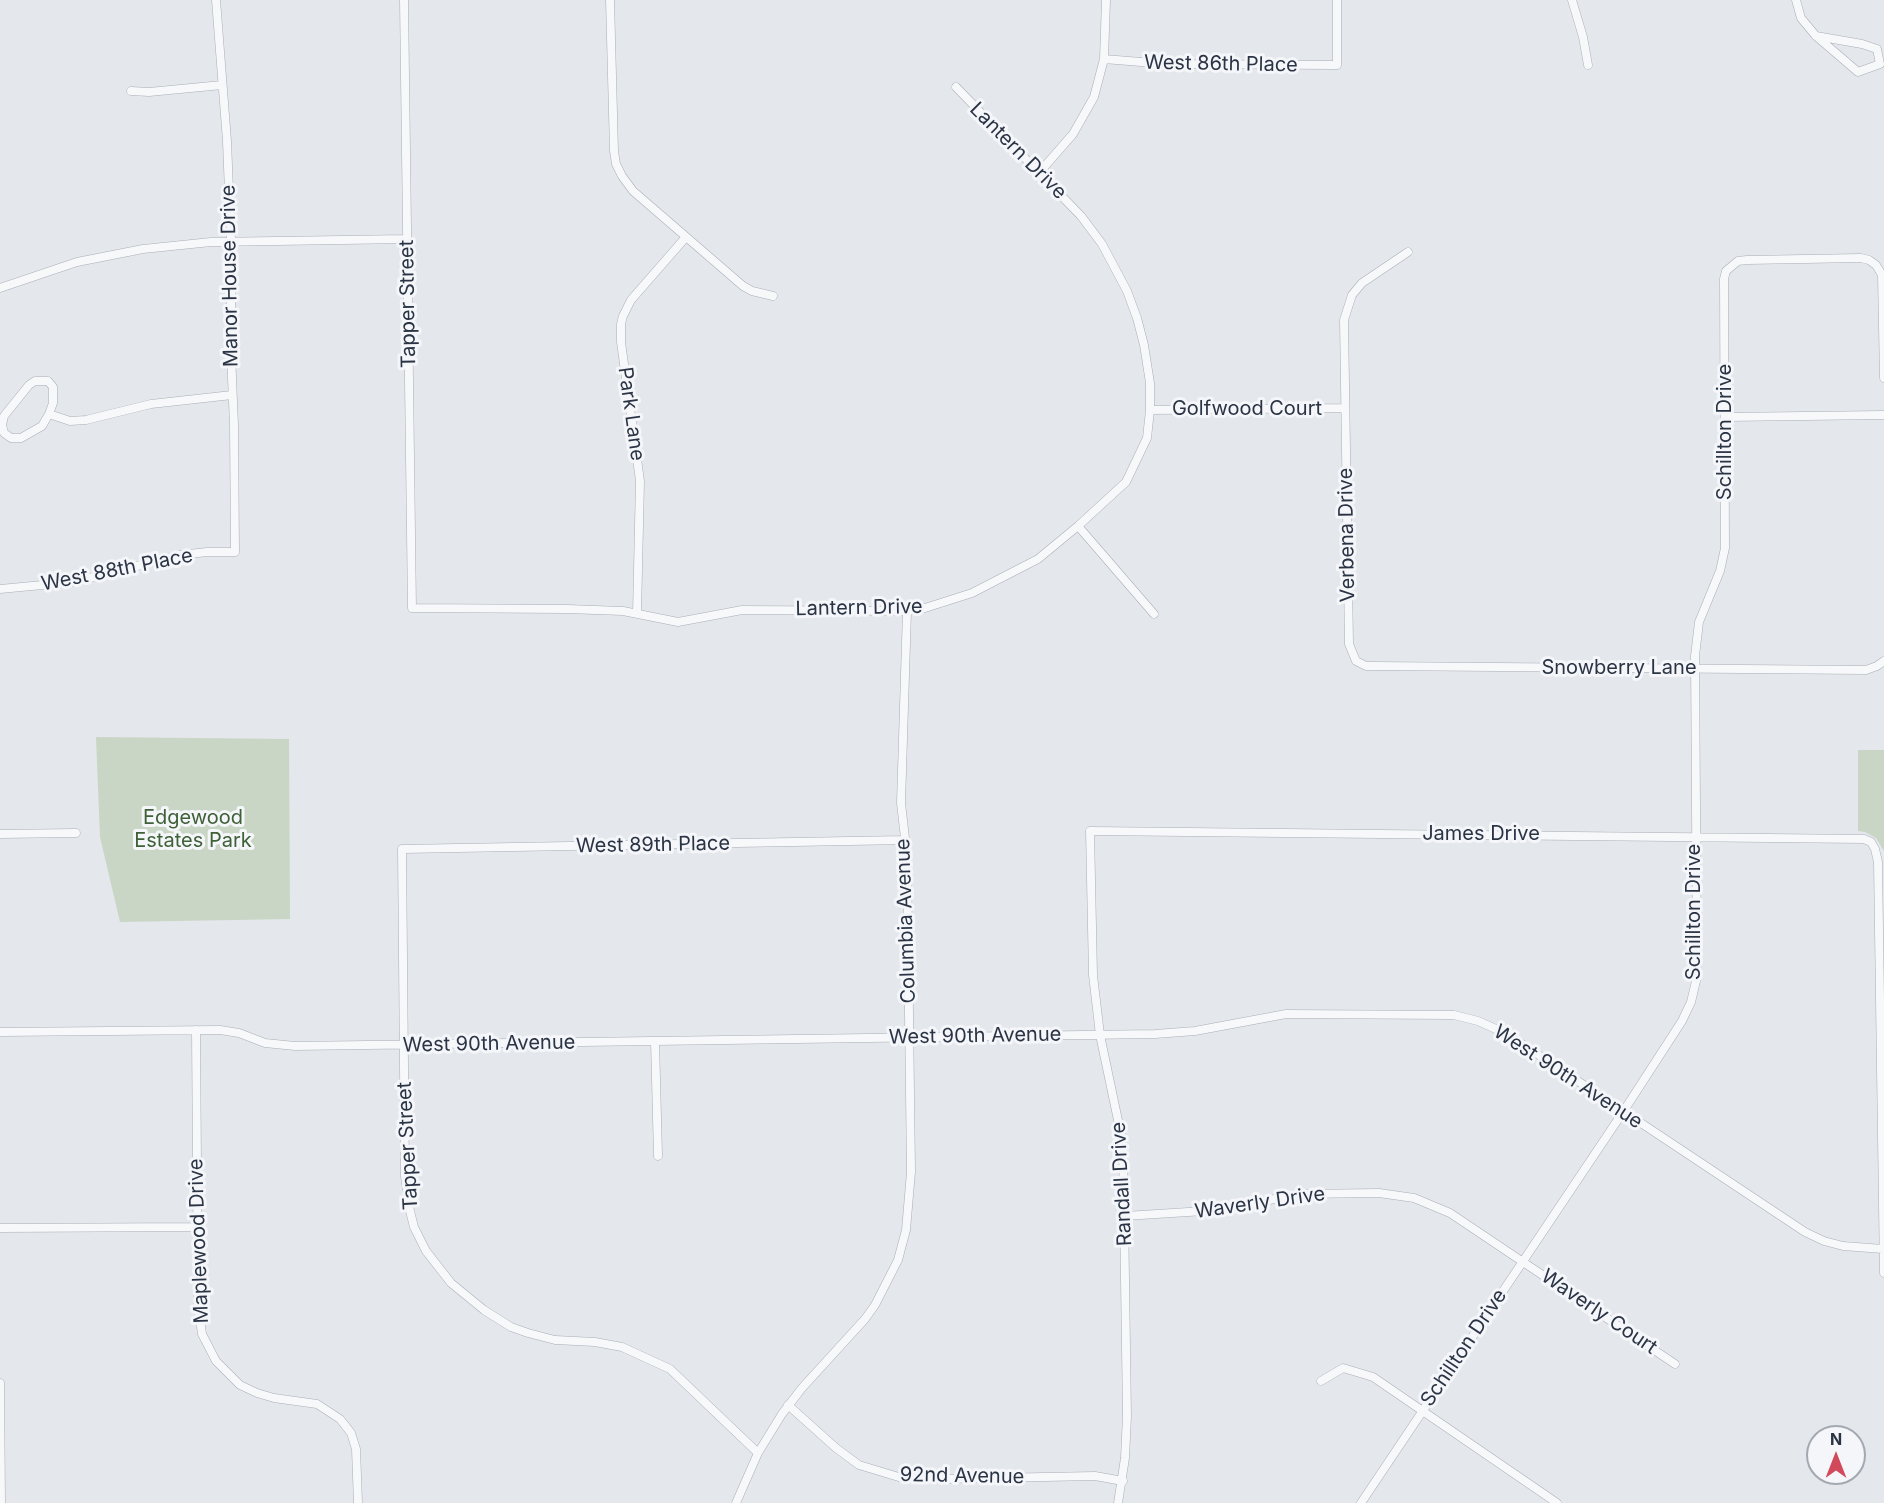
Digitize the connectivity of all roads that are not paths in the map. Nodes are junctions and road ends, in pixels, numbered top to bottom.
1 (216, 0) edge
2 (404, 0) edge
3 (610, 0) edge
4 (1106, 0) edge
5 (1336, 0) edge
6 (1572, 0) edge
7 (1796, 0) edge
8 (1816, 36) junction
9 (1104, 59) junction
10 (1588, 66) dead end
11 (222, 85) junction
12 (956, 87) dead end
13 (131, 91) dead end
14 (1038, 174) junction
15 (686, 237) junction
16 (407, 239) junction
17 (231, 242) junction
18 (1408, 252) dead end
19 (0, 288) edge
20 (773, 296) dead end
21 (1884, 378) edge
22 (232, 395) junction
23 (1345, 408) junction
24 (1150, 410) junction
25 (49, 414) junction
26 (1884, 415) edge
27 (1725, 417) junction
28 (1078, 526) junction
29 (235, 552) joint
30 (0, 590) edge
31 (412, 608) joint
32 (907, 611) junction
33 (637, 614) junction
34 (1154, 614) dead end
35 (1356, 661) joint
36 (1883, 663) edge
37 (1695, 668) junction
38 (1090, 831) joint
39 (76, 833) dead end
40 (0, 834) edge
41 (1695, 836) junction
42 (904, 840) junction
43 (402, 849) joint
44 (1882, 964) edge
45 (196, 1030) junction
46 (0, 1032) edge
47 (1100, 1035) junction
48 (909, 1038) junction
49 (656, 1041) junction
50 (403, 1045) junction
51 (1623, 1112) junction
52 (658, 1156) dead end
53 (1125, 1216) junction
54 (197, 1227) junction
55 (0, 1228) edge
56 (1883, 1249) edge
57 (1522, 1260) junction
58 (1884, 1274) edge
59 (1675, 1365) dead end
60 (1321, 1381) dead end
61 (1, 1383) edge
62 (788, 1405) junction
63 (1421, 1412) junction
64 (758, 1453) junction
65 (1123, 1481) junction
66 (1, 1503) edge
67 (358, 1503) edge
68 (736, 1503) edge
69 (1118, 1503) edge
70 (1361, 1503) edge
71 (1557, 1503) edge

1 - 11 street, Manor House Drive
2 - 16 street, Tapper Street
3 - 15 street
4 - 9 street
5 - 9 street, West 86th Place
6 - 10 street
7 - 8 street
8 - 8 street
9 - 14 street
11 - 13 street
11 - 17 street, Manor House Drive
12 - 14 street, Lantern Drive
14 - 24 street, Lantern Drive
15 - 20 street
15 - 33 street, Park Lane
16 - 17 street
16 - 31 street, Tapper Street
17 - 19 street
17 - 22 street, Manor House Drive
18 - 23 street, Verbena Drive
21 - 27 street, Schillton Drive
22 - 25 street
22 - 29 street, Manor House Drive
23 - 24 street, Golfwood Court
23 - 35 street, Verbena Drive
24 - 28 street, Lantern Drive
25 - 25 street
26 - 27 street
27 - 37 street, Schillton Drive
28 - 32 street, Lantern Drive
28 - 34 street
29 - 30 street, West 88th Place
31 - 33 street, Lantern Drive
32 - 33 street, Lantern Drive
32 - 42 street, Columbia Avenue
35 - 37 street, Snowberry Lane
36 - 37 street, Snowberry Lane
37 - 41 street, Schillton Drive
38 - 41 street, James Drive
38 - 47 street, Randall Drive
39 - 40 street
41 - 44 street, James Drive
41 - 51 street, Schillton Drive
42 - 43 street, West 89th Place
42 - 48 street, Columbia Avenue
43 - 50 street, Tapper Street
44 - 56 street
45 - 46 street, West 90th Avenue
45 - 50 street, West 90th Avenue
45 - 54 street, Maplewood Drive
47 - 48 street, West 90th Avenue
47 - 51 street, West 90th Avenue
47 - 53 street, Randall Drive
48 - 49 street, West 90th Avenue
48 - 62 street, Columbia Avenue
49 - 50 street, West 90th Avenue
49 - 52 street
50 - 64 street, Tapper Street
51 - 56 street, West 90th Avenue
51 - 57 street, Schillton Drive
53 - 57 street, Waverly Drive
53 - 65 street, Randall Drive
54 - 55 street
54 - 67 street, Maplewood Drive
56 - 58 street
57 - 59 street, Waverly Court
57 - 63 street, Schillton Drive
60 - 63 street
61 - 66 street
62 - 64 street, Columbia Avenue
62 - 65 street, 92nd Avenue
63 - 70 street, Schillton Drive
63 - 71 street
64 - 68 street, Columbia Avenue
65 - 69 street, Randall Drive

